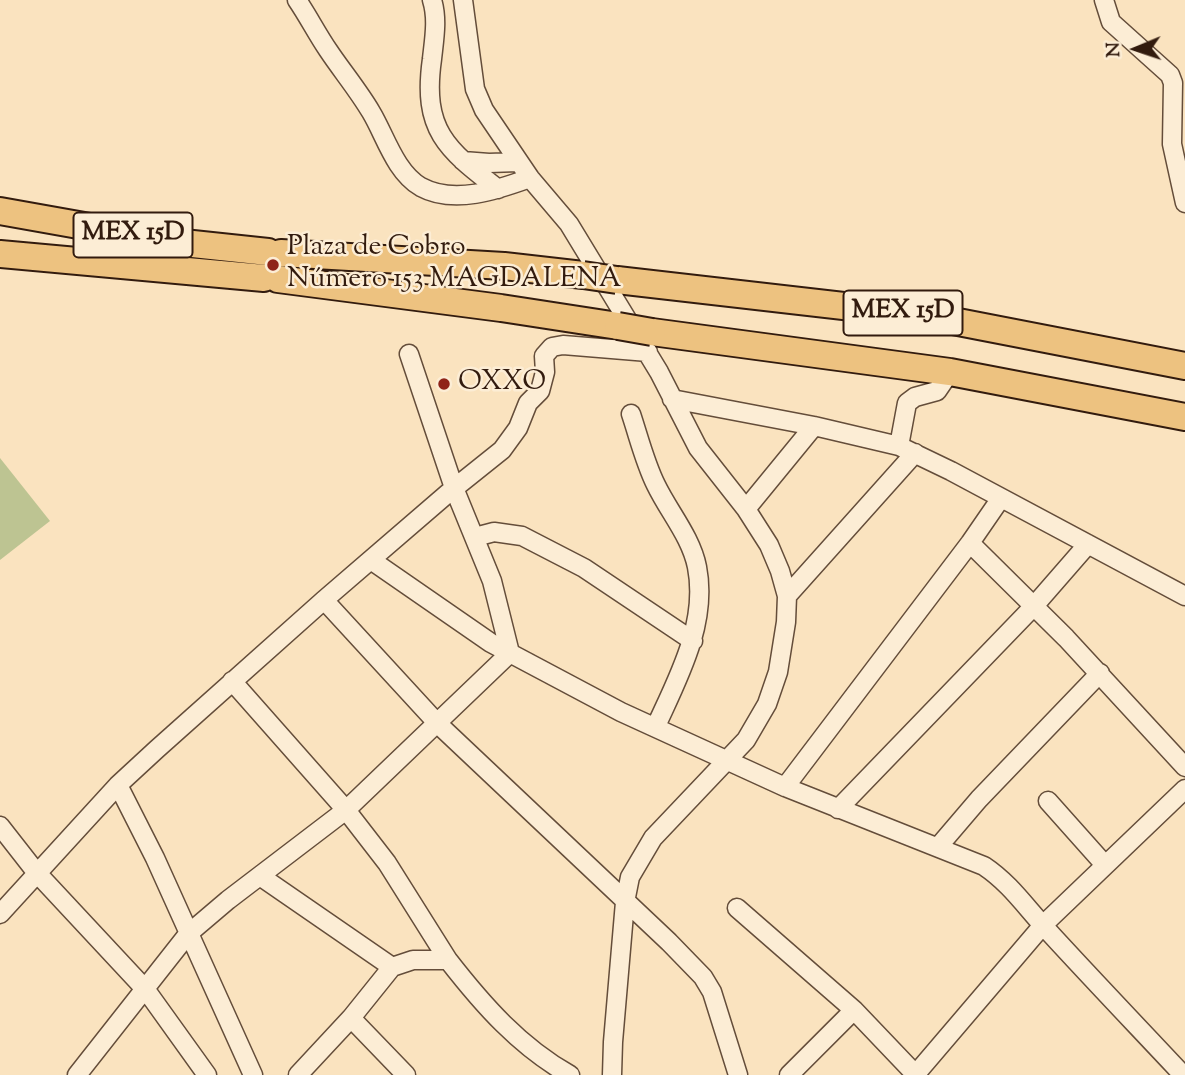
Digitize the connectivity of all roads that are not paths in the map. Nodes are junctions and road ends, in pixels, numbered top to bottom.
1 (297, 0) edge
2 (432, 0) edge
3 (463, 0) edge
4 (1104, 0) edge
5 (463, 160) junction
6 (518, 162) junction
7 (530, 178) junction
8 (498, 189) junction
9 (1185, 202) edge
10 (0, 212) edge
11 (0, 254) edge
12 (650, 342) junction
13 (409, 354) dead end
14 (1185, 366) edge
15 (950, 372) junction
16 (673, 399) junction
17 (631, 414) dead end
18 (1185, 417) edge
19 (814, 426) junction
20 (907, 449) junction
21 (454, 488) junction
22 (1001, 498) junction
23 (746, 509) junction
24 (475, 537) junction
25 (970, 543) junction
26 (1088, 544) junction
27 (371, 560) junction
28 (786, 596) junction
29 (1185, 596) edge
30 (324, 600) junction
31 (1034, 606) junction
32 (692, 641) junction
33 (510, 653) junction
34 (1100, 673) junction
35 (232, 681) junction
36 (438, 724) junction
37 (656, 726) junction
38 (729, 760) junction
39 (1185, 767) edge
40 (118, 785) junction
41 (785, 787) junction
42 (1185, 789) edge
43 (1048, 801) dead end
44 (838, 809) junction
45 (346, 810) junction
46 (0, 826) edge
47 (938, 847) junction
48 (1105, 865) junction
49 (36, 872) junction
50 (260, 876) junction
51 (625, 902) junction
52 (737, 908) dead end
53 (0, 914) edge
54 (1042, 925) junction
55 (188, 934) junction
56 (448, 960) junction
57 (392, 967) junction
58 (146, 990) junction
59 (854, 1010) junction
60 (351, 1018) junction
61 (77, 1075) edge
62 (207, 1075) edge
63 (253, 1075) edge
64 (298, 1075) edge
65 (406, 1075) edge
66 (570, 1075) edge
67 (612, 1075) edge
68 (738, 1075) edge
69 (789, 1075) edge
70 (915, 1075) edge
71 (1183, 1075) edge

1 - 8 street
2 - 5 street
3 - 6 street
4 - 9 street
5 - 6 street
5 - 8 street
6 - 7 street
7 - 8 street
7 - 12 street
10 - 14 highway, MEX 15D, bridge
11 - 12 highway, MEX 15D, bridge
12 - 15 highway, MEX 15D
12 - 16 street
12 - 21 street
13 - 21 street
15 - 18 highway, MEX 15D
15 - 20 street
16 - 19 street
16 - 23 street
17 - 32 street
19 - 20 street
19 - 23 street
20 - 22 street
20 - 28 street
21 - 24 street
21 - 27 street
22 - 25 street
22 - 26 street
23 - 28 street
24 - 32 street
24 - 33 street
25 - 31 street
25 - 41 street
26 - 29 street
26 - 31 street
27 - 30 street
27 - 33 street
28 - 38 street
30 - 35 street
30 - 36 street
31 - 34 street
31 - 44 street
32 - 37 street
33 - 36 street
33 - 37 street
34 - 39 street
34 - 47 street
35 - 40 street
35 - 45 street
36 - 45 street
36 - 51 street
37 - 38 street
38 - 41 street
38 - 51 street
40 - 49 street
40 - 55 street
41 - 44 street
42 - 48 street
43 - 48 street
44 - 47 street
45 - 50 street
45 - 56 street
46 - 49 street
47 - 54 street
48 - 54 street
49 - 53 street
49 - 58 street
50 - 55 street
50 - 57 street
51 - 67 street
51 - 68 street
52 - 59 street
54 - 70 street
54 - 71 street
55 - 58 street
55 - 63 street
56 - 57 street
56 - 66 street
57 - 60 street
58 - 61 street
58 - 62 street
59 - 69 street
59 - 70 street
60 - 64 street
60 - 65 street

